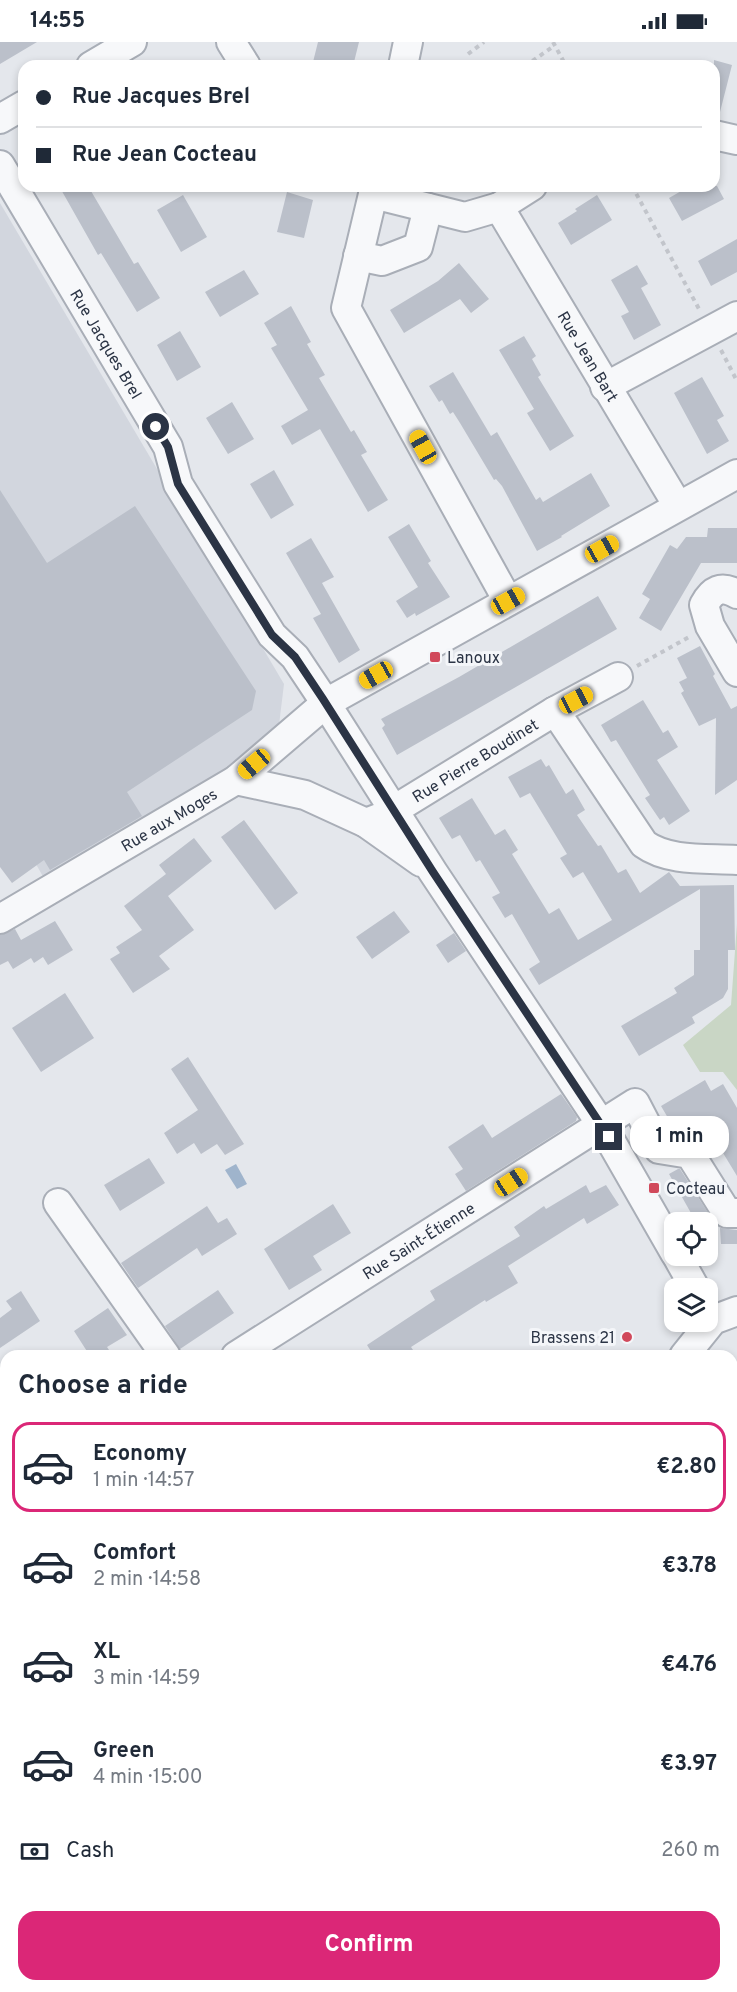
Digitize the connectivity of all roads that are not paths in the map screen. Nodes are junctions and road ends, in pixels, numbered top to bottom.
1 (132, 42) edge
2 (231, 42) edge
3 (408, 42) edge
4 (101, 60) edge
5 (242, 60) edge
6 (404, 60) edge
7 (18, 108) edge
8 (0, 119) edge
9 (720, 136) edge
10 (737, 140) edge
11 (0, 165) edge
12 (374, 192) edge
13 (380, 192) edge
14 (523, 192) edge
15 (499, 207) junction
16 (428, 208) junction
17 (358, 256) junction
18 (737, 316) edge
19 (605, 387) junction
20 (737, 474) edge
21 (678, 506) junction
22 (737, 594) edge
23 (508, 601) junction
24 (737, 672) edge
25 (618, 677) road end
26 (326, 703) junction
27 (555, 711) junction
28 (236, 780) junction
29 (395, 809) junction
30 (366, 823) junction
31 (737, 860) edge
32 (433, 872) junction
33 (0, 919) edge
34 (601, 1124) junction
35 (58, 1203) dead end
36 (737, 1213) edge
37 (664, 1233) edge
38 (719, 1314) edge
39 (162, 1350) edge
40 (245, 1350) edge
41 (689, 1350) edge

1 - 4 street
2 - 5 street
3 - 6 street
7 - 8 street
9 - 10 street
11 - 26 street, Rue Jacques Brel
12 - 17 street
13 - 16 street
14 - 15 street
15 - 16 street
15 - 19 street, Rue Jean Bart
16 - 17 street
17 - 23 street
18 - 19 street
19 - 21 street, Rue Jean Bart
20 - 21 street, Rue aux Moges
21 - 23 street, Rue aux Moges
22 - 24 street
23 - 26 street, Rue aux Moges
25 - 27 street, Rue Pierre Boudinet
26 - 28 street, Rue aux Moges
26 - 29 street, Rue Jacques Brel
27 - 29 street, Rue Pierre Boudinet
27 - 31 street, Rue Pierre Boudinet
28 - 30 street
28 - 33 street, Rue aux Moges
29 - 30 street, Rue Pierre Boudinet
29 - 32 street, Rue Jacques Brel
30 - 32 street
32 - 34 street, Rue Jacques Brel
34 - 36 street, Rue Saint-Étienne
34 - 37 street, Rue Jacques Brel
34 - 40 street, Rue Saint-Étienne
35 - 39 street
38 - 41 street

